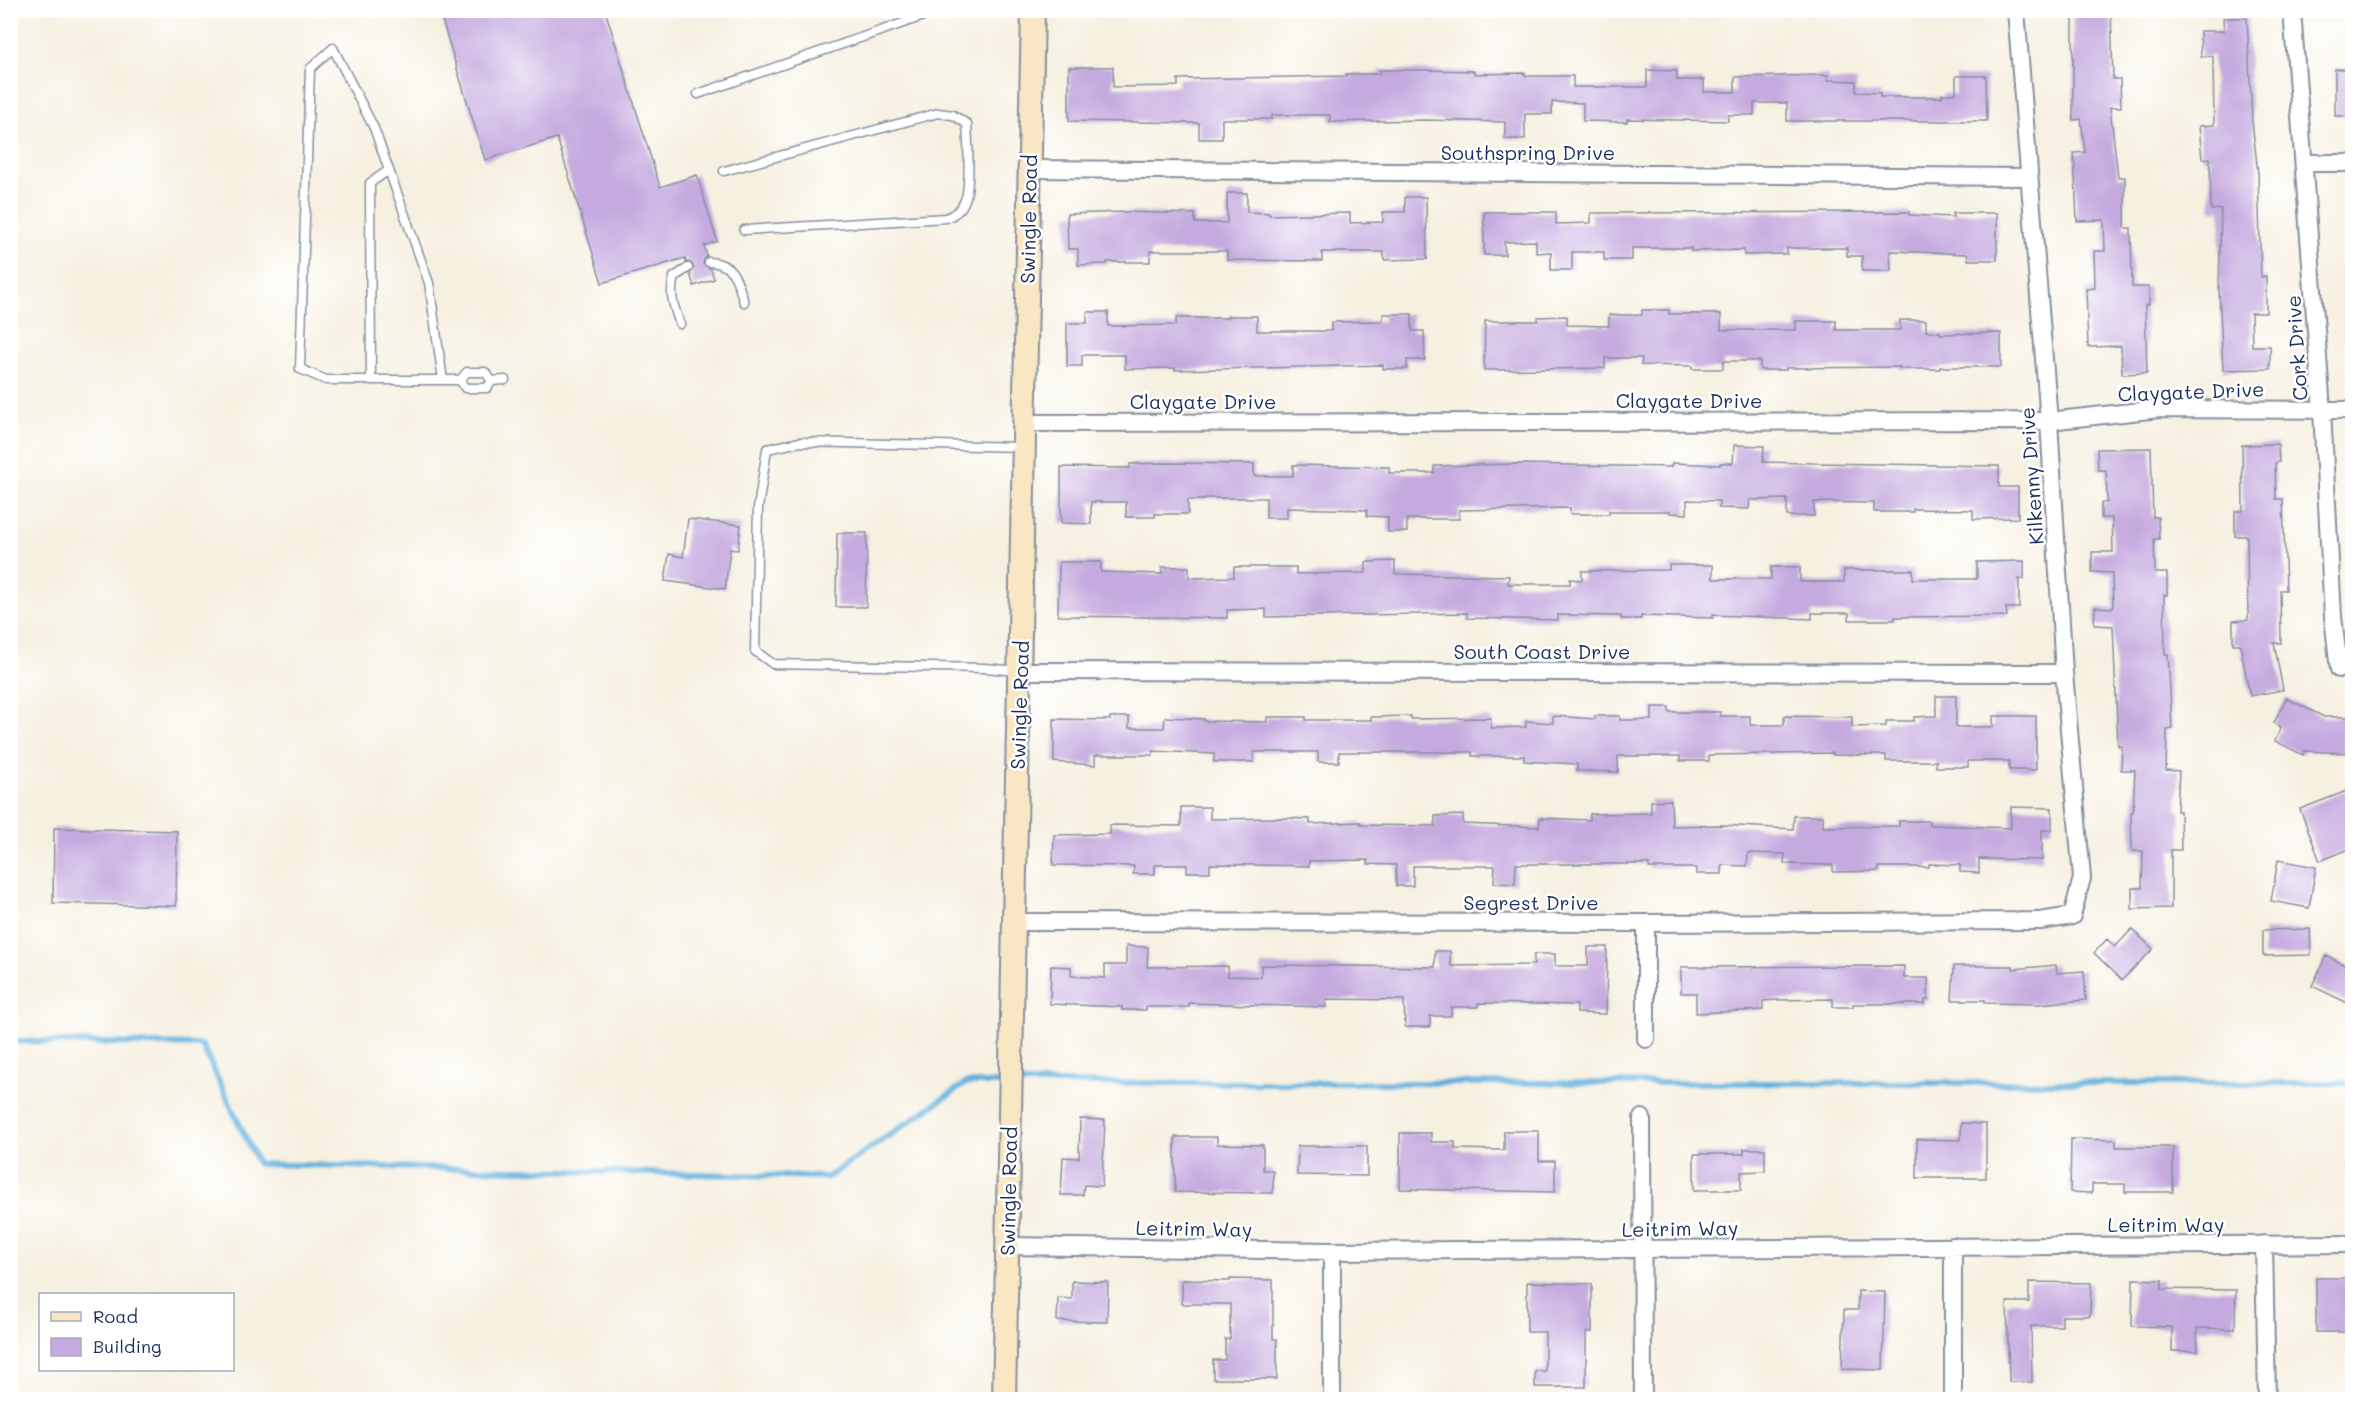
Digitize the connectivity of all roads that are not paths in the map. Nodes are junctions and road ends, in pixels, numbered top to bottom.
1 (941, 10) edge
2 (1033, 10) edge
3 (2016, 10) edge
4 (2292, 10) edge
5 (698, 94) dead end
6 (2304, 163) junction
7 (2352, 163) edge
8 (1028, 169) junction
9 (389, 170) junction
10 (724, 171) dead end
11 (2028, 177) junction
12 (744, 230) dead end
13 (709, 262) dead end
14 (688, 268) dead end
15 (744, 302) dead end
16 (680, 324) dead end
17 (371, 380) junction
18 (443, 380) junction
19 (460, 380) junction
20 (505, 380) dead end
21 (492, 381) junction
22 (2322, 410) junction
23 (2352, 410) edge
24 (2049, 421) junction
25 (1024, 423) junction
26 (1024, 447) junction
27 (2352, 668) edge
28 (1020, 672) junction
29 (2064, 673) junction
30 (2050, 919) joint
31 (1012, 922) junction
32 (1646, 923) junction
33 (1646, 1039) dead end
34 (1642, 1118) dead end
35 (2264, 1244) junction
36 (2352, 1244) edge
37 (1007, 1246) junction
38 (1953, 1246) junction
39 (1642, 1249) junction
40 (1332, 1251) junction
41 (1004, 1400) edge
42 (1332, 1400) edge
43 (1643, 1400) edge
44 (1953, 1400) edge
45 (2268, 1400) edge

1 - 5 lane
2 - 8 street, Swingle Road
3 - 11 street, Kilkenny Drive
4 - 6 street, Cork Drive
6 - 7 street
6 - 22 street, Cork Drive
8 - 11 street, Southspring Drive
8 - 25 street, Swingle Road
9 - 17 lane
9 - 17 lane
9 - 18 lane
10 - 12 lane
11 - 24 street, Kilkenny Drive
13 - 15 lane
14 - 16 lane
17 - 18 lane
18 - 19 lane
19 - 21 lane
19 - 21 lane
20 - 21 lane
22 - 23 street, Claygate Drive
22 - 24 street, Claygate Drive
22 - 27 street, Cork Drive
24 - 25 street, Claygate Drive
24 - 29 street, Kilkenny Drive
25 - 26 street, Swingle Road
26 - 28 street, Swingle Road
26 - 28 lane
28 - 29 street, South Coast Drive
28 - 31 street, Swingle Road
29 - 30 street, Kilkenny Drive
30 - 32 street, Segrest Drive
31 - 32 street, Segrest Drive
31 - 37 street, Swingle Road
32 - 33 street
34 - 39 street
35 - 36 street, Leitrim Way
35 - 38 street, Leitrim Way
35 - 45 street
37 - 40 street, Leitrim Way
37 - 41 street, Swingle Road
38 - 39 street, Leitrim Way
38 - 44 street
39 - 40 street, Leitrim Way
39 - 43 street
40 - 42 street

